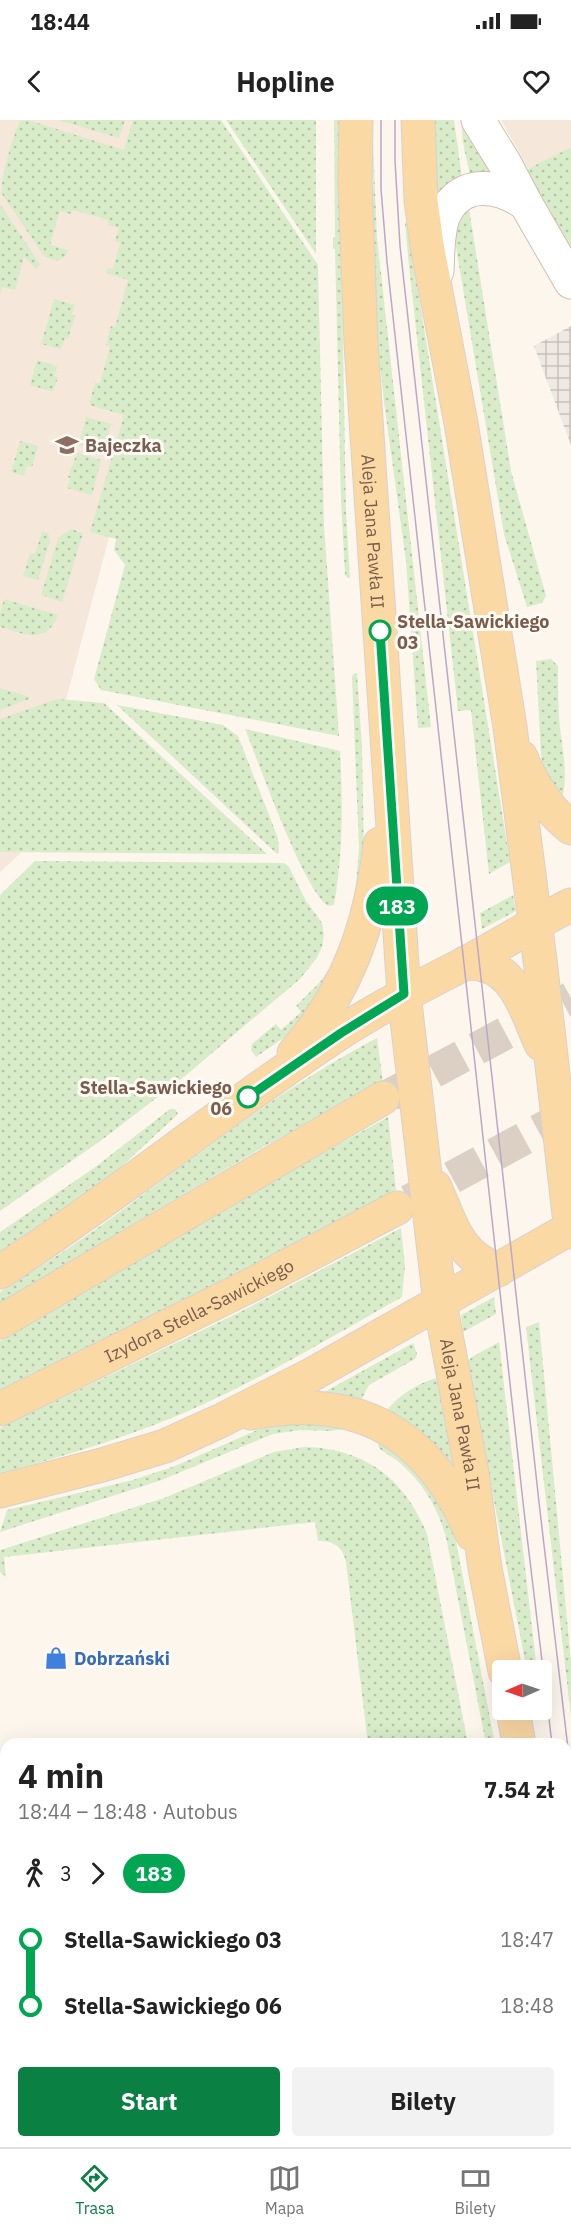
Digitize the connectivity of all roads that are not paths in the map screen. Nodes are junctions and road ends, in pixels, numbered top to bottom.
1 (356, 120) edge
2 (418, 120) edge
3 (478, 120) edge
4 (526, 204) junction
5 (571, 282) edge
6 (436, 294) junction
7 (510, 728) junction
8 (389, 774) junction
9 (571, 828) edge
10 (571, 905) edge
11 (535, 925) junction
12 (465, 963) junction
13 (404, 994) junction
14 (551, 1065) junction
15 (257, 1091) junction
16 (384, 1098) tunnel mouth
17 (423, 1159) junction
18 (397, 1208) tunnel mouth
19 (571, 1229) edge
20 (498, 1270) junction
21 (0, 1272) edge
22 (440, 1303) junction
23 (0, 1322) edge
24 (0, 1409) edge
25 (220, 1421) junction
26 (0, 1491) edge
27 (485, 1568) junction
28 (504, 1660) edge
29 (515, 1720) edge
30 (518, 1738) edge

1 - 8 main road, Aleja Jana Pawła II
2 - 6 main road
3 - 4 street
4 - 5 street
4 - 6 street
6 - 7 main road
7 - 9 main road
7 - 11 main road
8 - 13 main road, Aleja Jana Pawła II
8 - 15 main road
10 - 11 main road
11 - 12 main road
11 - 14 main road
12 - 13 main road
12 - 14 main road
13 - 15 main road
13 - 17 main road, Aleja Jana Pawła II
14 - 19 main road
15 - 21 main road
16 - 23 main road
17 - 20 main road, Aleja Jana Pawła II
17 - 22 main road, Aleja Jana Pawła II
18 - 24 main road, Izydora Stella-Sawickiego
19 - 20 main road
20 - 22 main road
22 - 25 main road
22 - 27 main road, Aleja Jana Pawła II
25 - 26 main road
25 - 27 main road
27 - 28 main road, Aleja Jana Pawła II
29 - 30 main road

